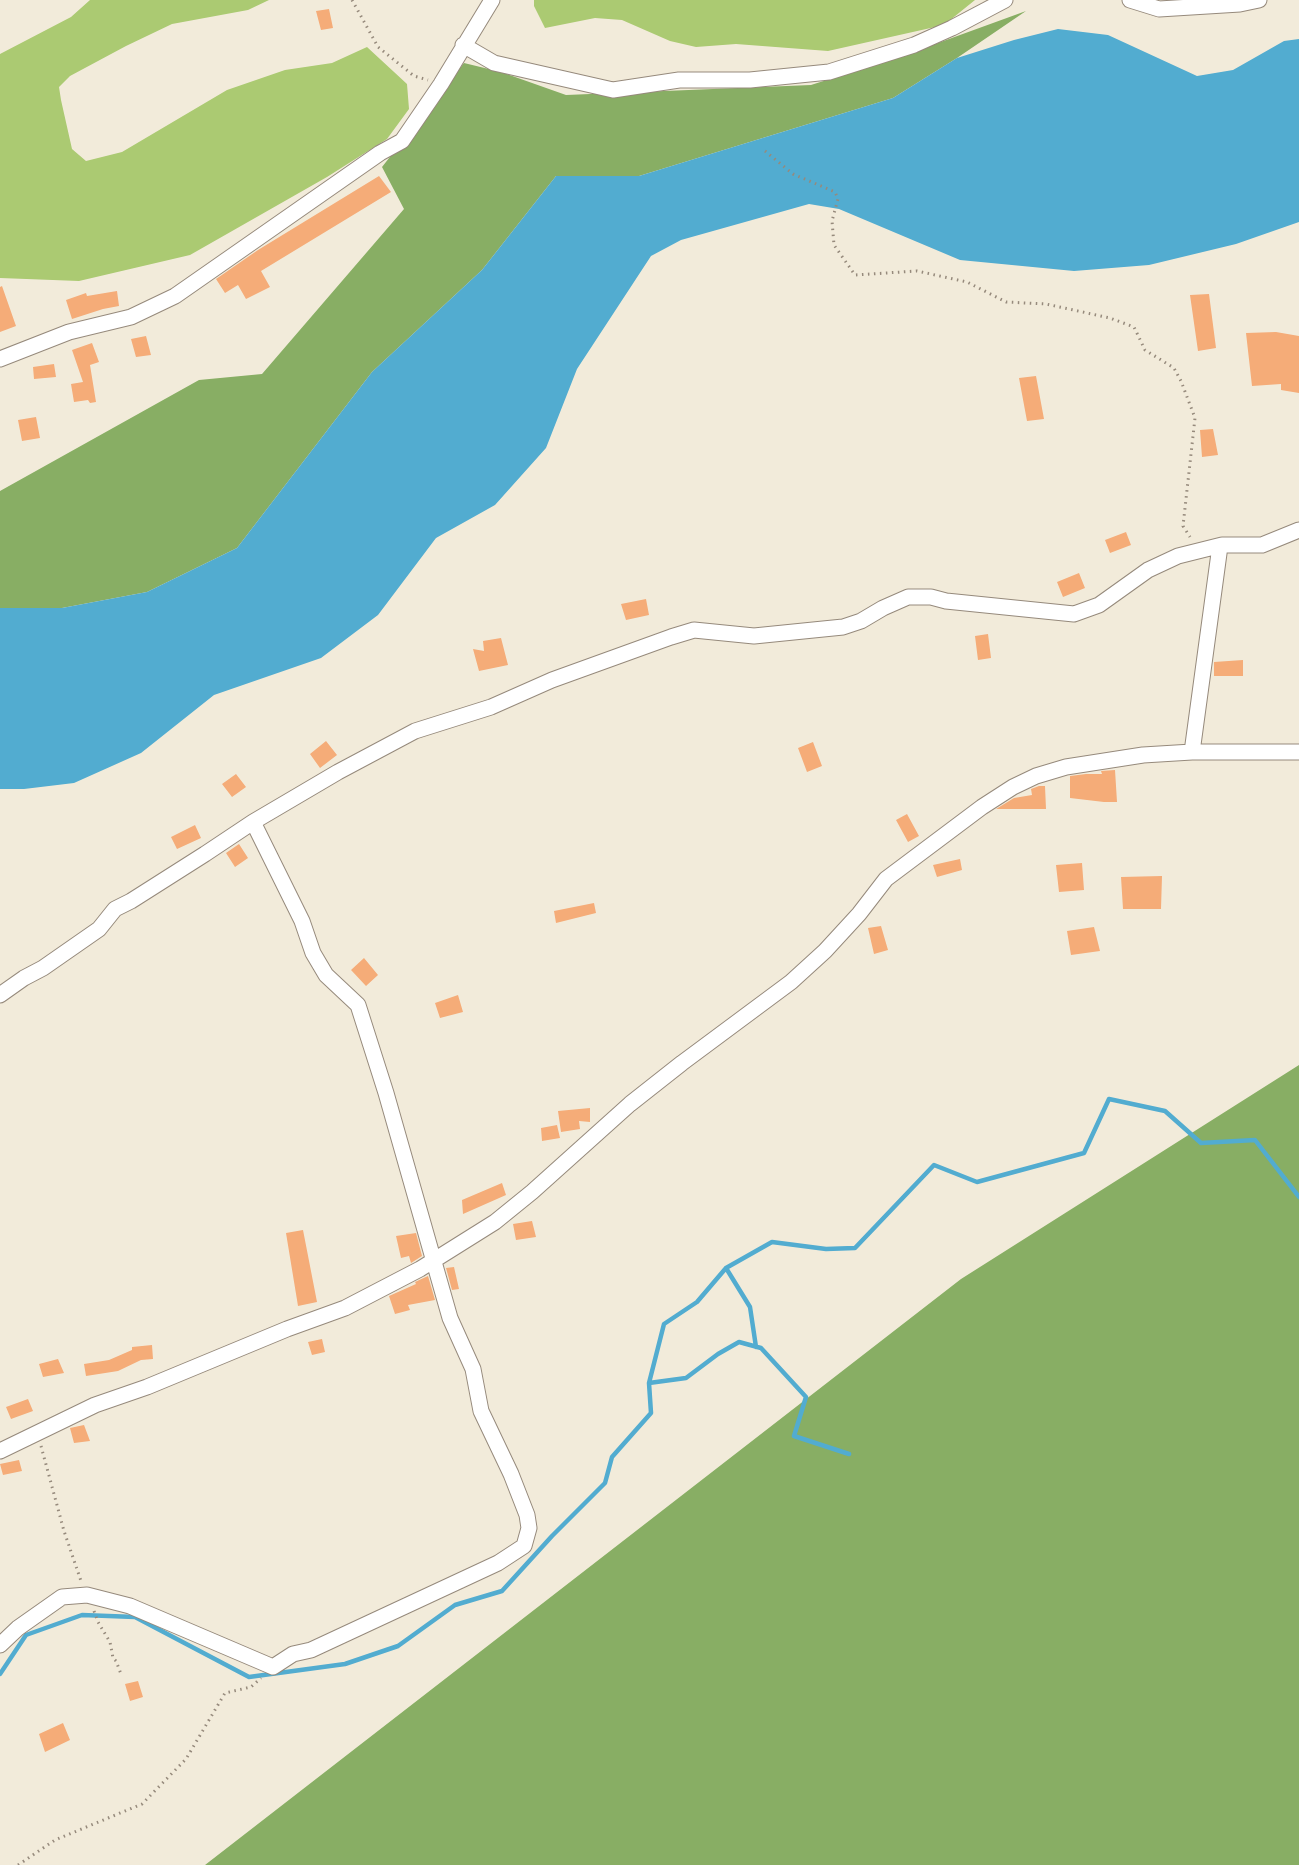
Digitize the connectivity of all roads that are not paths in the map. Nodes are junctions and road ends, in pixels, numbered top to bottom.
1 (492, 0) edge
2 (1005, 0) edge
3 (1130, 0) edge
4 (1259, 0) edge
5 (463, 45) junction
6 (0, 359) edge
7 (1299, 530) edge
8 (1220, 546) junction
9 (1192, 752) junction
10 (1299, 752) edge
11 (252, 822) junction
12 (0, 995) edge
13 (433, 1261) junction
14 (0, 1451) edge
15 (0, 1646) edge

1 - 5 street
2 - 5 street
3 - 4 street
5 - 6 street
7 - 8 street
8 - 9 street
8 - 11 street
9 - 10 street
9 - 13 street
11 - 12 street
11 - 13 street
13 - 14 street
13 - 15 street

